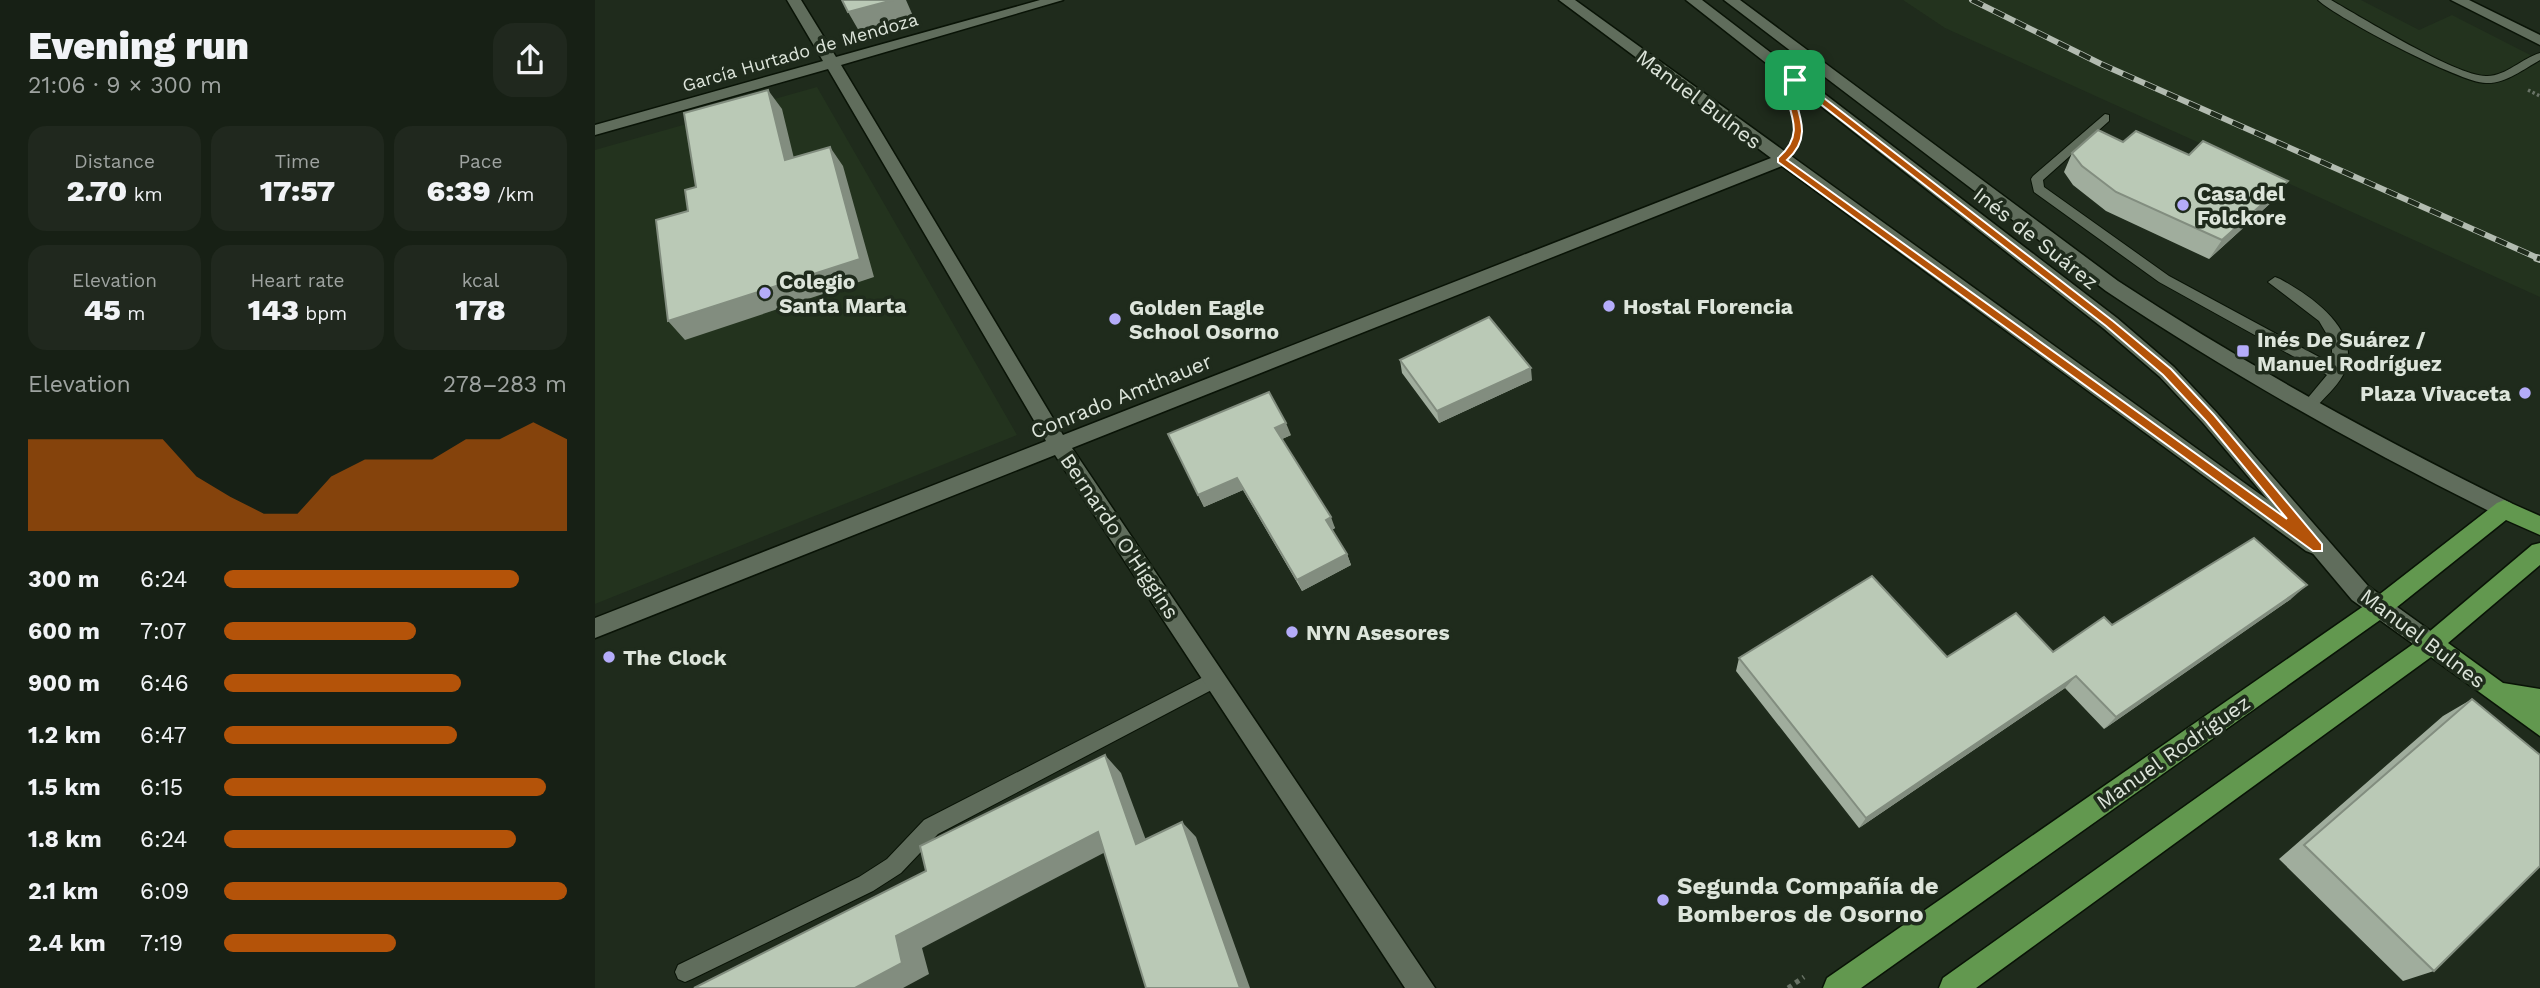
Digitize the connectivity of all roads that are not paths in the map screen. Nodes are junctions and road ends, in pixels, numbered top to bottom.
1 (794, 0) edge
2 (1056, 0) edge
3 (1566, 0) edge
4 (1693, 0) edge
5 (1731, 0) edge
6 (2323, 0) edge
7 (2458, 0) edge
8 (2540, 40) edge
9 (2540, 56) edge
10 (830, 63) junction
11 (1821, 69) junction
12 (1795, 80) junction
13 (2105, 118) dead end
14 (595, 131) edge
15 (1781, 160) junction
16 (2275, 282) dead end
17 (2336, 373) junction
18 (2309, 405) junction
19 (1059, 446) junction
20 (2504, 509) junction
21 (2540, 526) edge
22 (2318, 547) junction
23 (2540, 552) edge
24 (2379, 608) junction
25 (595, 628) edge
26 (2431, 644) junction
27 (1215, 679) junction
28 (2498, 694) junction
29 (2540, 700) edge
30 (2540, 725) edge
31 (685, 972) dead end
32 (1960, 986) edge
33 (1421, 988) edge
34 (1837, 988) edge

1 - 10 street, Bernardo O'Higgins
2 - 10 street, García Hurtado de Mendoza
3 - 15 street, Manuel Bulnes
4 - 12 street, Inés de Suárez
5 - 11 street, Inés de Suárez
6 - 9 lane
7 - 8 street
10 - 14 street, García Hurtado de Mendoza
10 - 19 street, Bernardo O'Higgins
11 - 12 street
11 - 18 street, Inés de Suárez
12 - 22 street, Inés de Suárez
13 - 17 lane
15 - 19 street, Conrado Amthauer
15 - 22 street, Manuel Bulnes
16 - 17 lane
17 - 18 lane
18 - 20 street, Inés de Suárez
19 - 25 street, Conrado Amthauer
19 - 27 street, Bernardo O'Higgins
20 - 21 main road
20 - 24 main road, Manuel Rodríguez
22 - 24 street, Manuel Bulnes
23 - 26 main road
24 - 26 street, Manuel Bulnes
24 - 34 main road, Manuel Rodríguez
26 - 28 main road, Manuel Bulnes
26 - 32 main road
27 - 31 lane
27 - 33 street, Bernardo O'Higgins
28 - 29 main road
28 - 30 main road, Manuel Bulnes

